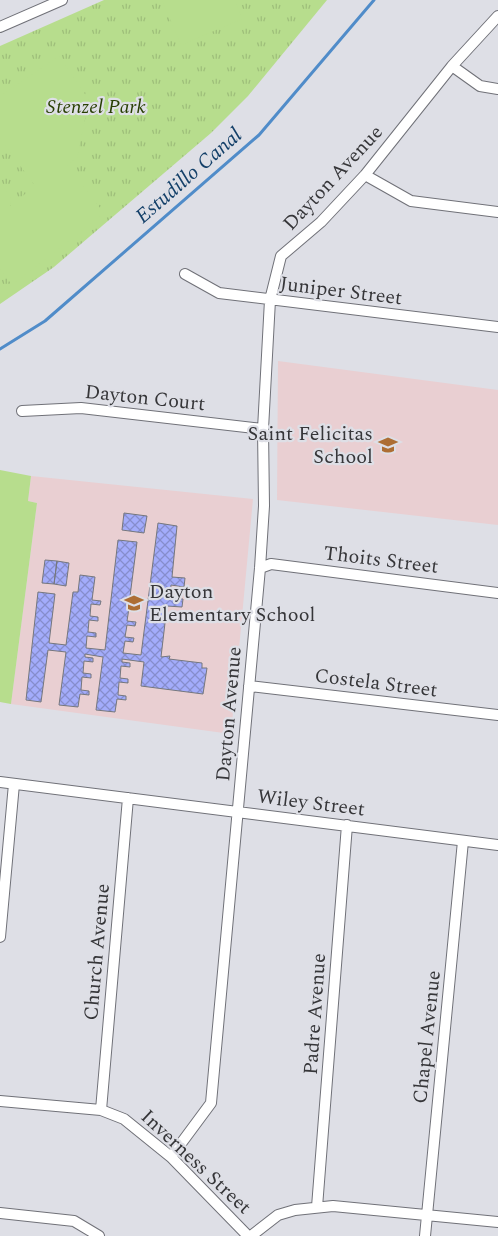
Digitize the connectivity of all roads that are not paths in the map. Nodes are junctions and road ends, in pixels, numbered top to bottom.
1 (62, 0) edge
2 (498, 16) edge
3 (0, 27) edge
4 (452, 66) junction
5 (498, 88) edge
6 (365, 175) junction
7 (498, 212) edge
8 (185, 274) dead end
9 (270, 300) junction
10 (498, 327) edge
11 (22, 411) dead end
12 (263, 429) junction
13 (260, 568) junction
14 (498, 593) edge
15 (249, 686) junction
16 (498, 714) edge
17 (0, 782) edge
18 (14, 784) junction
19 (128, 798) junction
20 (238, 811) junction
21 (347, 825) junction
22 (463, 841) junction
23 (498, 845) edge
24 (0, 937) edge
25 (0, 1101) edge
26 (101, 1110) junction
27 (171, 1157) junction
28 (317, 1207) junction
29 (0, 1213) edge
30 (426, 1217) junction
31 (498, 1222) edge
32 (98, 1236) edge
33 (250, 1236) edge
34 (425, 1236) edge

1 - 3 street
2 - 4 street, Dayton Avenue
4 - 5 street
4 - 6 street, Dayton Avenue
6 - 7 street
6 - 9 street, Dayton Avenue
8 - 9 street, Juniper Street
9 - 10 street, Juniper Street
9 - 12 street, Dayton Avenue
11 - 12 street, Dayton Court
12 - 13 street, Dayton Avenue
13 - 14 street, Thoits Street
13 - 15 street, Dayton Avenue
15 - 16 street, Costela Street
15 - 20 street, Dayton Avenue
17 - 18 street, Wiley Street
18 - 19 street, Wiley Street
18 - 24 street
19 - 20 street, Wiley Street
19 - 26 street, Church Avenue
20 - 21 street, Wiley Street
20 - 27 street, Dayton Avenue
21 - 22 street, Wiley Street
21 - 28 street, Padre Avenue
22 - 23 street, Wiley Street
22 - 30 street, Chapel Avenue
25 - 26 street, Inverness Street
26 - 27 street, Inverness Street
27 - 33 street, Inverness Street
28 - 30 street, Inverness Street
28 - 33 street, Inverness Street
29 - 32 street
30 - 31 street, Inverness Street
30 - 34 street, Chapel Avenue

